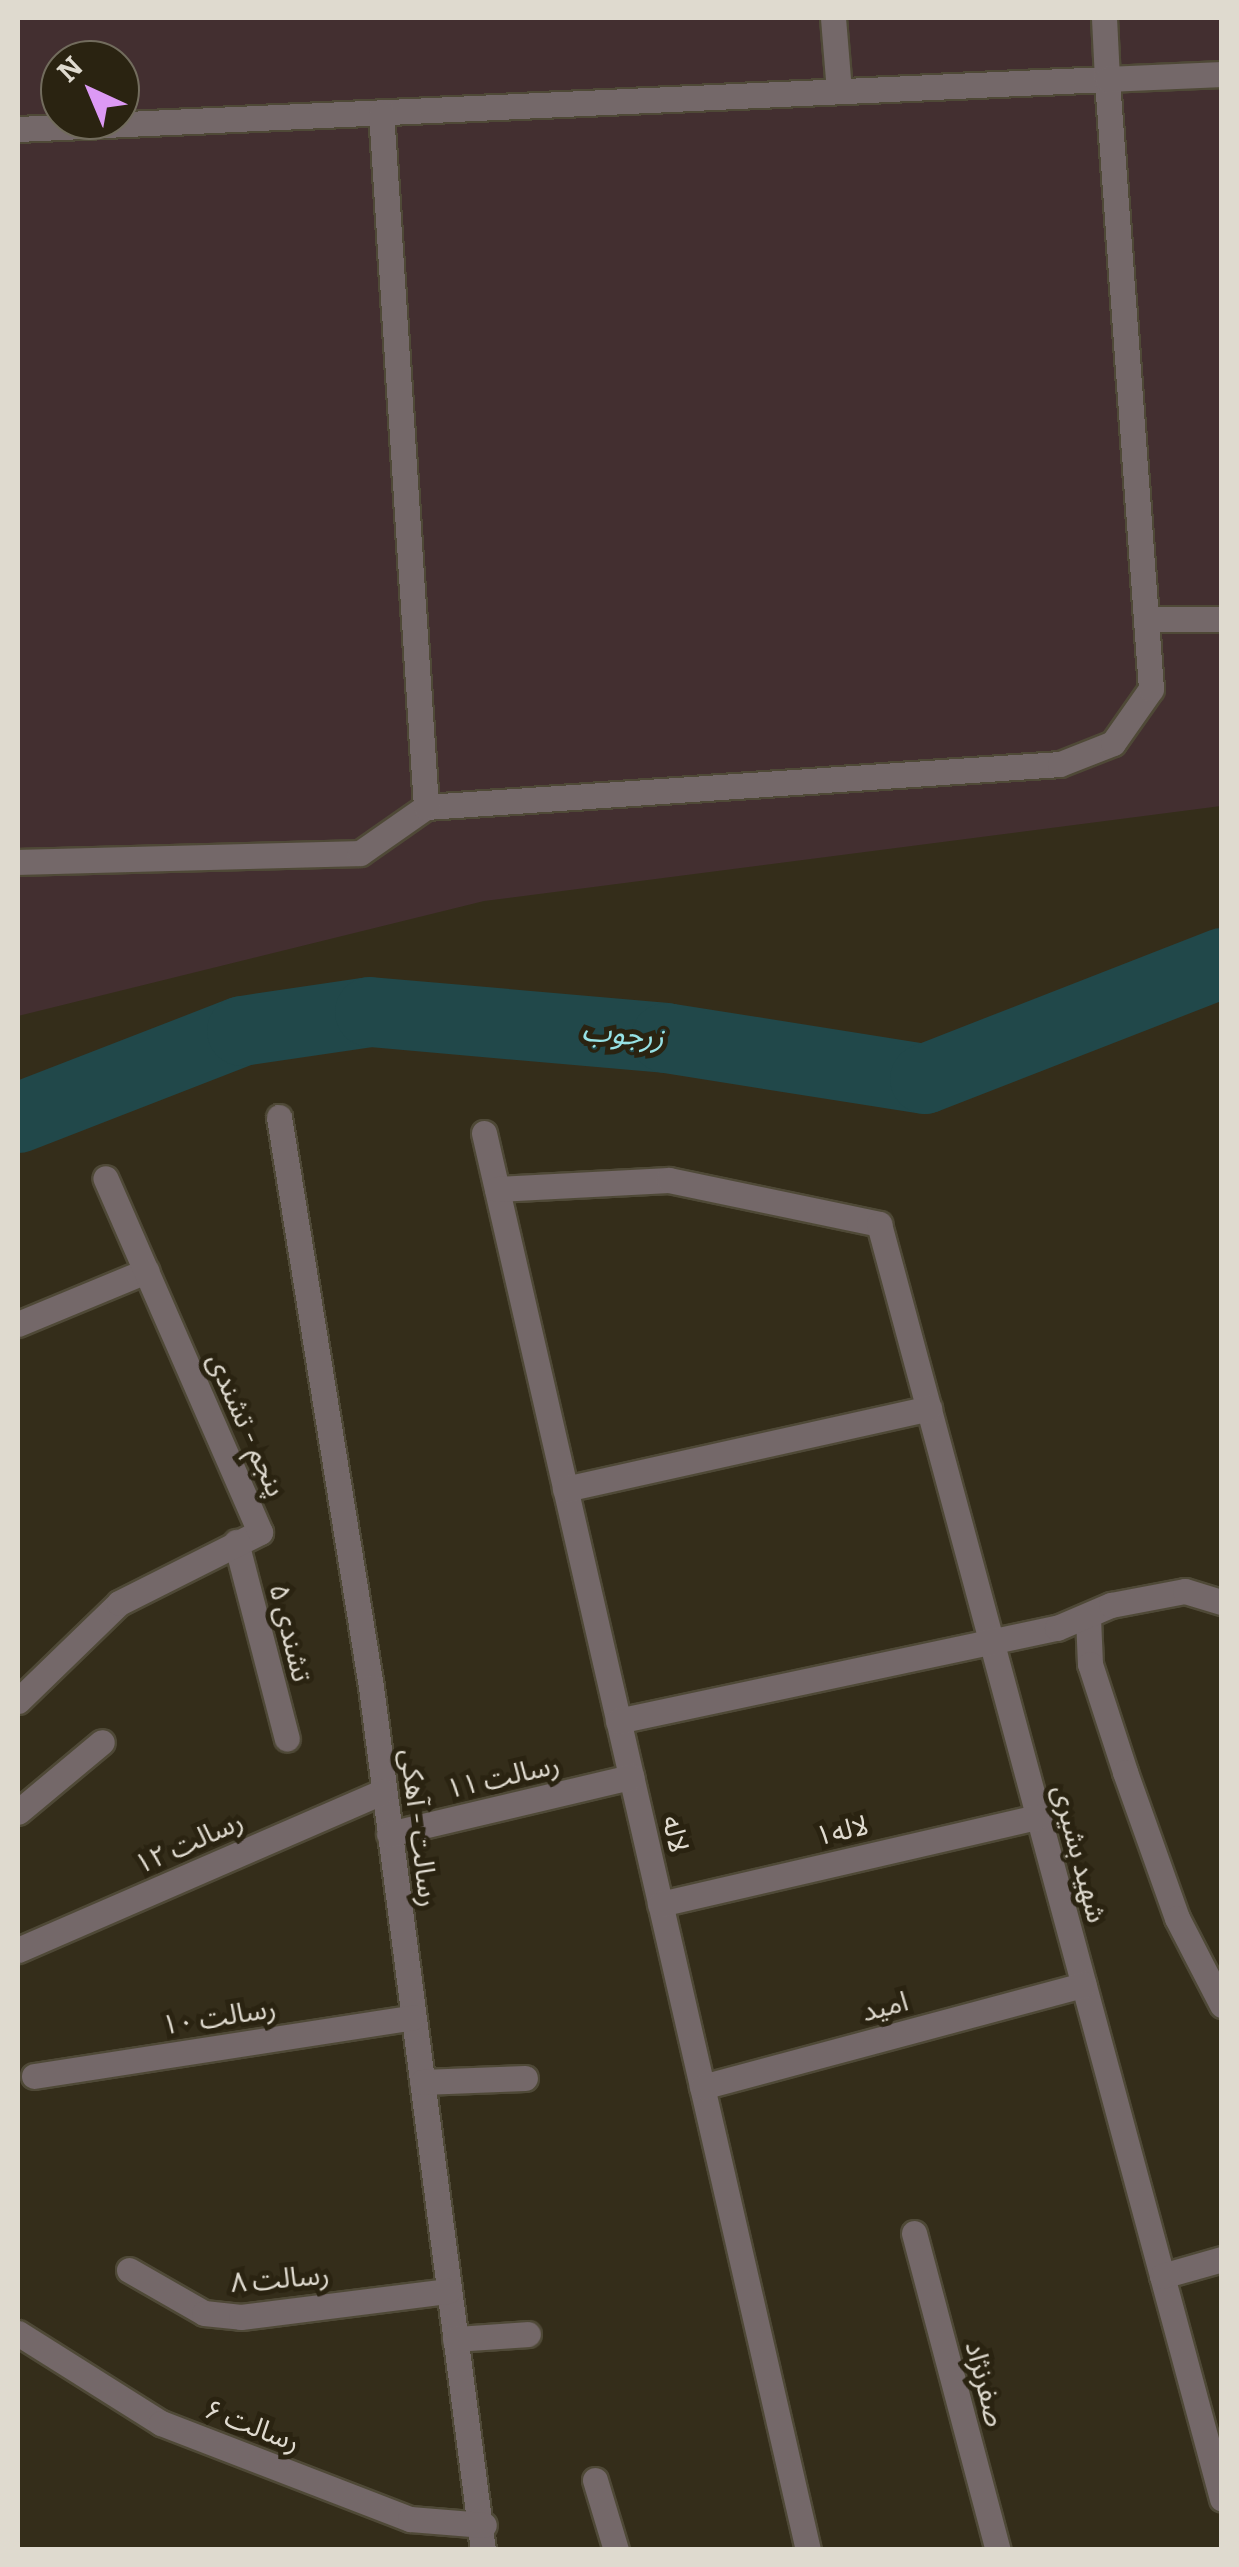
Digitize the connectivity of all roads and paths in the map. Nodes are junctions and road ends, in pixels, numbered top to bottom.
1 (833, 18) edge
2 (1104, 18) edge
3 (1222, 74) edge
4 (1108, 79) junction
5 (840, 91) junction
6 (381, 112) junction
7 (18, 128) edge
8 (1222, 619) edge
9 (1146, 620) junction
10 (426, 807) junction
11 (18, 862) edge
12 (279, 1117) dead end
13 (484, 1132) dead end
14 (105, 1178) dead end
15 (497, 1189) junction
16 (146, 1271) junction
17 (18, 1324) edge
18 (929, 1408) junction
19 (566, 1489) junction
20 (236, 1542) junction
21 (1222, 1602) edge
22 (1088, 1618) junction
23 (990, 1638) junction
24 (18, 1701) edge
25 (618, 1721) junction
26 (286, 1740) dead end
27 (102, 1742) dead end
28 (631, 1778) junction
29 (384, 1791) junction
30 (18, 1812) edge
31 (1038, 1817) junction
32 (389, 1834) junction
33 (660, 1904) junction
34 (18, 1950) edge
35 (1084, 1985) junction
36 (1222, 2005) edge
37 (413, 2017) junction
38 (34, 2076) dead end
39 (525, 2078) dead end
40 (422, 2082) junction
41 (702, 2088) junction
42 (914, 2233) dead end
43 (1222, 2259) edge
44 (129, 2270) dead end
45 (1162, 2276) junction
46 (448, 2291) junction
47 (18, 2334) edge
48 (528, 2334) dead end
49 (454, 2339) junction
50 (595, 2480) dead end
51 (1222, 2499) edge
52 (484, 2537) edge
53 (616, 2550) edge
54 (808, 2550) edge
55 (998, 2550) edge

1 - 5 street
2 - 4 street
3 - 4 street
4 - 5 street
4 - 9 street
5 - 6 street
6 - 7 street
6 - 10 street
8 - 9 street
9 - 10 street
10 - 11 street
12 - 29 street, رسالت - آهکی
13 - 15 street, لاله
14 - 16 street, پنجم - تشندی
15 - 18 street, شهید بشیری
15 - 19 street, لاله
16 - 17 street
16 - 20 street, پنجم - تشندی
18 - 19 street
18 - 23 street, شهید بشیری
19 - 25 street, لاله
20 - 24 street
20 - 26 street, تشندی ۵
21 - 22 street
22 - 23 street
22 - 36 street
23 - 25 street
23 - 31 street, شهید بشیری
25 - 28 street, لاله
27 - 30 street
28 - 32 street, رسالت ۱۱
28 - 33 street, لاله
29 - 32 street, رسالت - آهکی
29 - 34 street, رسالت ۱۲
31 - 33 street, لاله۱
31 - 35 street, شهید بشیری
32 - 37 street, رسالت - آهکی
33 - 41 street, لاله
35 - 41 street, امید
35 - 45 street, شهید بشیری
37 - 38 street, رسالت ۱۰
37 - 40 street, رسالت - آهکی
39 - 40 street
40 - 46 street, رسالت - آهکی
41 - 54 street, لاله
42 - 55 street, صفرنژاد
43 - 45 street
44 - 46 street, رسالت ۸
45 - 51 street, شهید بشیری
46 - 49 street, رسالت - آهکی
47 - 52 street, رسالت ۶
48 - 49 street
49 - 52 street, رسالت - آهکی
50 - 53 street

